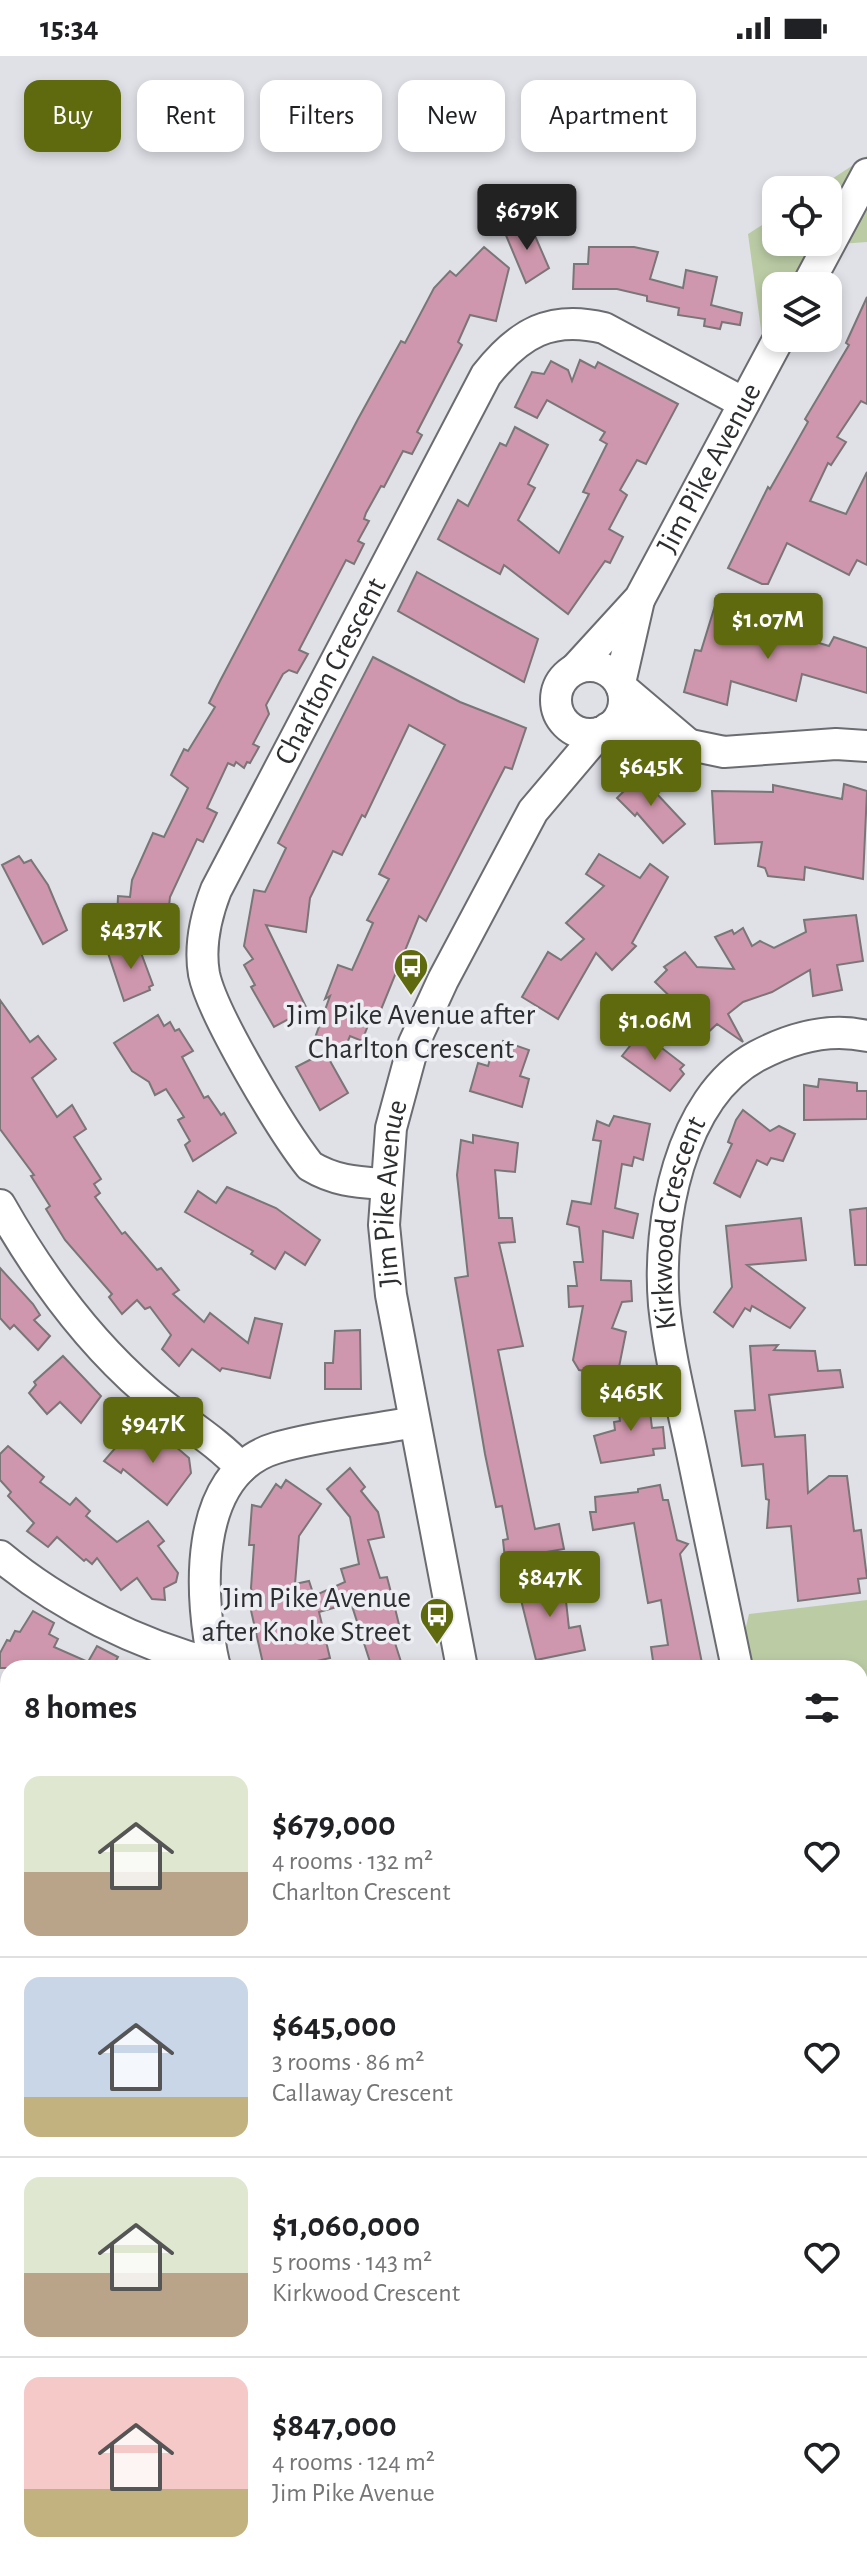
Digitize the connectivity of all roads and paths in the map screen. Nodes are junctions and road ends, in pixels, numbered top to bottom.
1 (867, 174) edge
2 (814, 272) edge
3 (771, 352) edge
4 (744, 403) junction
5 (640, 598) junction
6 (576, 668) junction
7 (621, 686) junction
8 (562, 719) junction
9 (604, 730) junction
10 (690, 745) junction
11 (867, 746) edge
12 (545, 794) junction
13 (867, 1036) edge
14 (384, 1184) junction
15 (0, 1205) edge
16 (414, 1422) junction
17 (241, 1468) junction
18 (0, 1556) edge
19 (198, 1660) edge
20 (214, 1660) edge
21 (460, 1660) edge
22 (735, 1660) edge

1 - 2 street
3 - 4 street, Jim Pike Avenue
4 - 5 street, Jim Pike Avenue
4 - 14 street, Charlton Crescent
5 - 6 street, Jim Pike Avenue
5 - 7 street, Jim Pike Avenue
6 - 7 street
6 - 8 street
7 - 9 street
7 - 10 street
8 - 9 street
8 - 12 street, Jim Pike Avenue
9 - 10 street
9 - 12 street, Jim Pike Avenue
10 - 11 street
12 - 14 street, Jim Pike Avenue
13 - 22 street, Kirkwood Crescent
14 - 16 street, Jim Pike Avenue
15 - 17 street
16 - 17 street
16 - 21 street, Jim Pike Avenue
17 - 20 street
18 - 19 street

